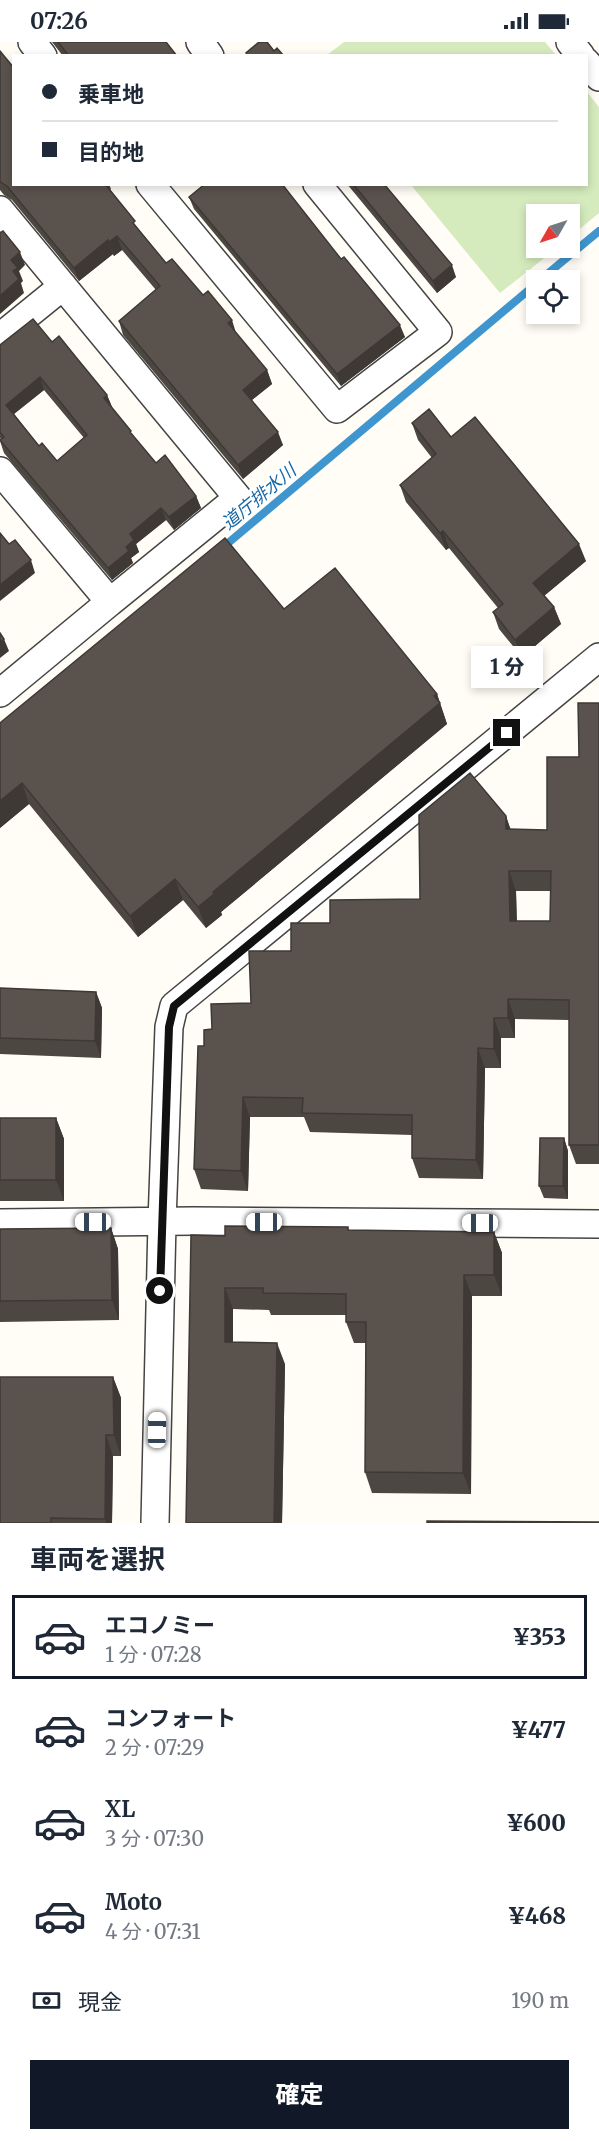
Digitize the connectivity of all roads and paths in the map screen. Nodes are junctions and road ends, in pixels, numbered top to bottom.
1 (32, 42) edge
2 (570, 42) edge
3 (42, 54) edge
4 (579, 54) edge
5 (588, 64) edge
6 (599, 77) edge
7 (152, 186) edge
8 (319, 186) edge
9 (0, 210) edge
10 (63, 286) junction
11 (0, 337) edge
12 (0, 471) edge
13 (111, 602) junction
14 (599, 657) edge
15 (0, 693) edge
16 (162, 1222) junction
17 (0, 1223) edge
18 (599, 1224) edge
19 (155, 1523) edge

1 - 3 street
2 - 4 street
5 - 6 street
7 - 8 street
9 - 10 street
10 - 11 street
10 - 13 street
12 - 13 street
13 - 15 street
14 - 16 street
16 - 17 street
16 - 18 street
16 - 19 street

